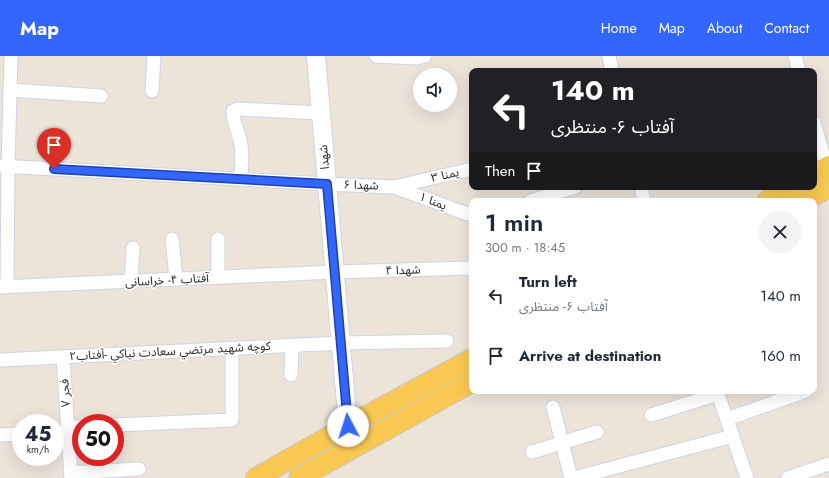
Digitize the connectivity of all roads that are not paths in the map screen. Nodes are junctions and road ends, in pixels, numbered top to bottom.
1 (11, 56) edge
2 (154, 56) edge
3 (316, 56) edge
4 (376, 56) edge
5 (609, 56) edge
6 (795, 56) edge
7 (421, 57) edge
8 (611, 68) edge
9 (799, 68) edge
10 (10, 90) junction
11 (152, 91) dead end
12 (101, 96) dead end
13 (320, 113) junction
14 (817, 137) edge
15 (4, 166) edge
16 (469, 169) edge
17 (825, 174) edge
18 (241, 179) junction
19 (327, 184) junction
20 (817, 184) edge
21 (394, 187) junction
22 (566, 190) edge
23 (786, 190) edge
24 (812, 190) edge
25 (540, 198) edge
26 (773, 198) edge
27 (805, 198) edge
28 (469, 214) edge
29 (172, 239) dead end
30 (218, 239) dead end
31 (133, 248) dead end
32 (469, 268) edge
33 (335, 272) junction
34 (218, 277) junction
35 (176, 279) junction
36 (131, 281) junction
37 (4, 287) edge
38 (447, 341) dead end
39 (341, 343) junction
40 (292, 345) junction
41 (232, 348) junction
42 (63, 357) junction
43 (0, 360) edge
44 (469, 361) edge
45 (291, 375) dead end
46 (469, 384) edge
47 (712, 394) edge
48 (719, 394) edge
49 (798, 394) edge
50 (554, 407) dead end
51 (651, 415) dead end
52 (727, 419) junction
53 (124, 425) edge
54 (348, 426) junction
55 (68, 427) junction
56 (72, 427) edge
57 (597, 432) dead end
58 (12, 434) edge
59 (0, 435) edge
60 (733, 436) junction
61 (562, 443) junction
62 (532, 452) dead end
63 (829, 464) edge
64 (139, 469) dead end
65 (310, 475) edge
66 (70, 476) edge
67 (743, 477) edge
68 (256, 478) edge
69 (573, 478) edge
70 (788, 478) edge

1 - 10 street
2 - 11 street
3 - 13 main road, شهدا
4 - 7 street
5 - 8 street
6 - 9 street
10 - 12 street
10 - 15 street
13 - 18 street
13 - 19 main road, شهدا
14 - 17 street
15 - 18 street, شهدا ۶
15 - 37 street
16 - 21 street, یمنا ۳
17 - 20 main road
18 - 19 street, شهدا ۶
19 - 21 street, شهدا ۶
19 - 33 main road, شهدا
21 - 28 street, یمنا ۱
22 - 25 street
23 - 26 main road
24 - 27 main road
29 - 35 street
30 - 34 street
31 - 36 street
32 - 33 street, شهدا ۴
33 - 34 street, آفتاب ۴- خراسانی
33 - 39 main road, شهدا
34 - 35 street, آفتاب ۴- خراسانی
35 - 36 street, آفتاب ۴- خراسانی
36 - 37 street, آفتاب ۴- خراسانی
38 - 39 street, كوچه شهيد مرتضي سعادت نياكي -آفتاب۲
39 - 40 street, كوچه شهيد مرتضي سعادت نياكي -آفتاب۲
39 - 54 main road, شهدا
40 - 41 street, كوچه شهيد مرتضي سعادت نياكي -آفتاب۲
40 - 45 street
41 - 42 street, كوچه شهيد مرتضي سعادت نياكي -آفتاب۲
41 - 53 street
42 - 43 street, كوچه شهيد مرتضي سعادت نياكي -آفتاب۲
42 - 55 street, فجر ۷
44 - 54 main road
46 - 65 main road
47 - 51 street
48 - 52 street
49 - 52 street
50 - 61 street
52 - 60 street
54 - 68 main road
55 - 56 street
55 - 66 street, فجر ۷
57 - 61 street
58 - 59 street
60 - 67 street
60 - 69 street
61 - 62 street
61 - 69 street
63 - 70 street
64 - 66 street

